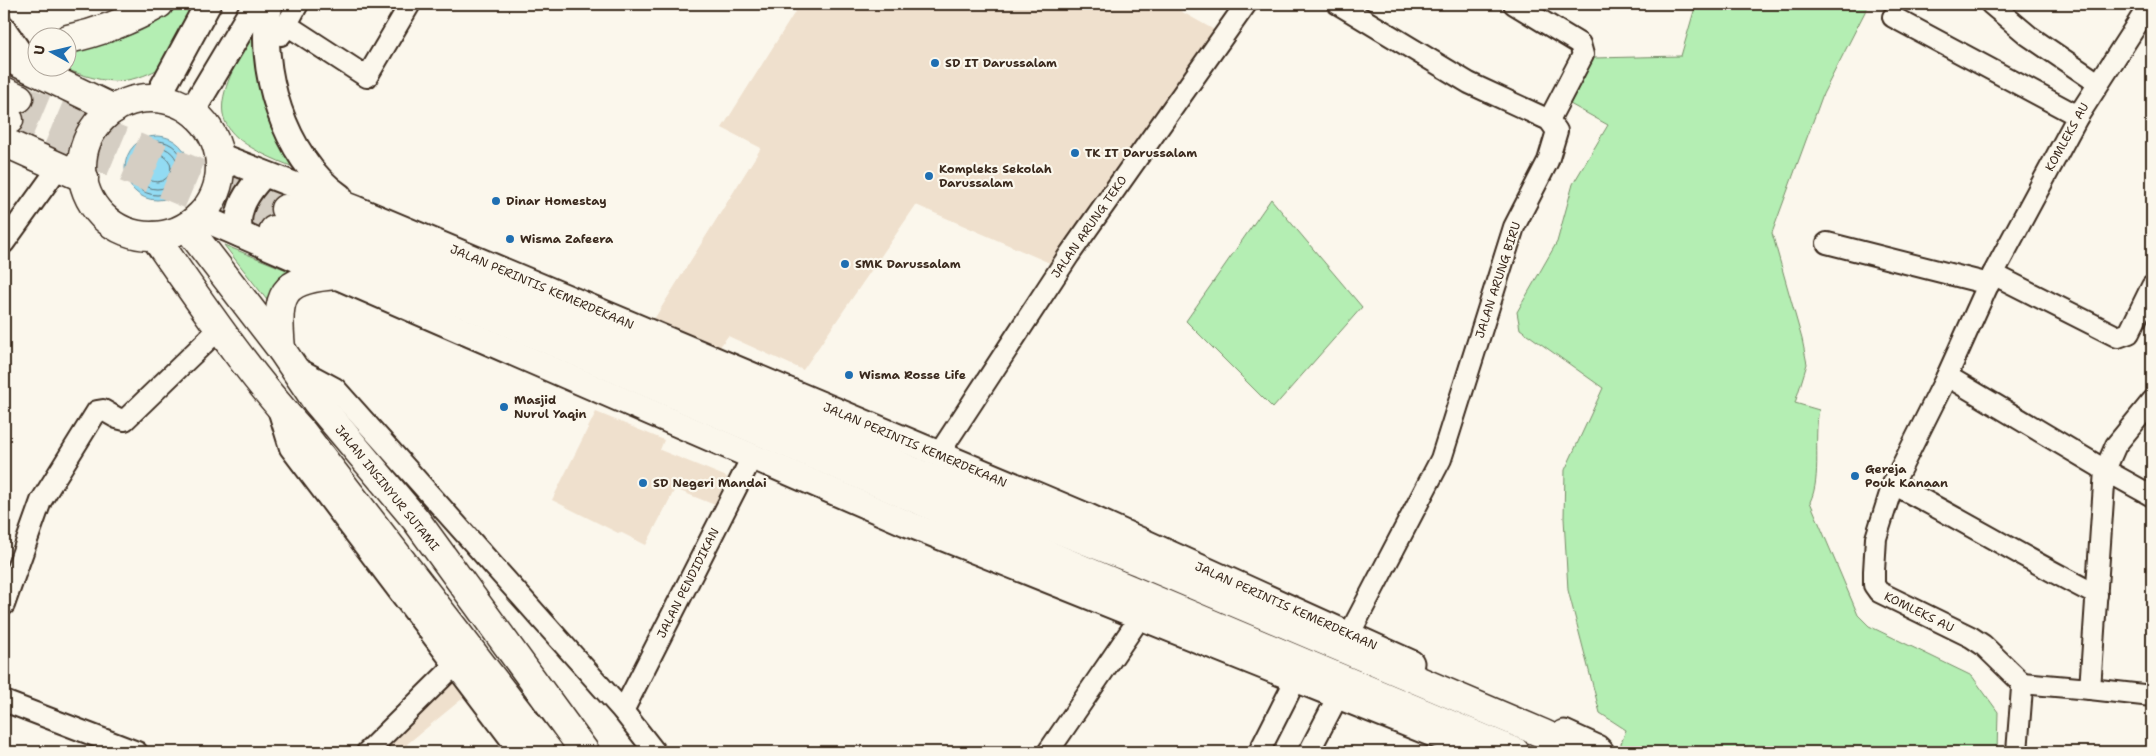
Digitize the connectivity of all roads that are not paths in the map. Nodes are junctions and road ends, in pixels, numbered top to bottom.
1 (159, 4) edge
2 (208, 4) edge
3 (256, 4) edge
4 (270, 4) edge
5 (298, 4) edge
6 (410, 4) edge
7 (1246, 4) edge
8 (1338, 4) edge
9 (1514, 4) edge
10 (1991, 4) edge
11 (2150, 4) edge
12 (1893, 17) dead end
13 (287, 25) junction
14 (4, 26) edge
15 (78, 37) edge
16 (17, 52) edge
17 (269, 56) junction
18 (2098, 83) junction
19 (157, 98) junction
20 (114, 109) junction
21 (192, 111) junction
22 (8, 114) edge
23 (2078, 116) junction
24 (1549, 120) junction
25 (219, 156) junction
26 (58, 168) junction
27 (264, 174) junction
28 (84, 178) junction
29 (364, 212) junction
30 (193, 222) junction
31 (240, 234) junction
32 (154, 236) junction
33 (1827, 242) dead end
34 (4, 243) edge
35 (337, 275) junction
36 (1991, 279) junction
37 (2152, 286) edge
38 (219, 329) junction
39 (287, 357) junction
40 (1947, 376) junction
41 (2152, 400) edge
42 (277, 404) junction
43 (938, 455) junction
44 (753, 456) junction
45 (2105, 470) junction
46 (1893, 484) junction
47 (2152, 496) edge
48 (2097, 594) junction
49 (4, 605) edge
50 (1141, 616) junction
51 (1349, 635) junction
52 (454, 666) junction
53 (1296, 679) junction
54 (2022, 683) junction
55 (2090, 689) junction
56 (1338, 696) junction
57 (2152, 696) edge
58 (4, 701) edge
59 (623, 710) junction
60 (137, 752) edge
61 (367, 752) edge
62 (520, 752) edge
63 (550, 752) edge
64 (585, 752) edge
65 (655, 752) edge
66 (1048, 752) edge
67 (1259, 752) edge
68 (1309, 752) edge
69 (1478, 752) edge
70 (1515, 752) edge
71 (1582, 752) edge
72 (1601, 752) edge
73 (2017, 752) edge

1 - 15 highway
2 - 19 main road
3 - 21 main road
4 - 17 main road
5 - 13 street
6 - 13 street
7 - 43 street, JALAN ARUNG TEKO
8 - 24 street
9 - 24 street
10 - 18 street
11 - 18 street, KOMLEKS AU
12 - 23 street
13 - 17 street
14 - 16 street
16 - 20 highway
17 - 29 main road
18 - 23 street, KOMLEKS AU
19 - 20 highway
19 - 21 highway
20 - 28 highway
21 - 25 highway
22 - 26 highway
23 - 36 street, KOMLEKS AU
24 - 51 street, JALAN ARUNG BIRU
25 - 27 main road, JALAN PERINTIS KEMERDEKAAN
25 - 30 highway
26 - 28 highway
26 - 34 street
27 - 29 main road, JALAN PERINTIS KEMERDEKAAN
27 - 31 main road
28 - 32 highway
29 - 43 main road, JALAN PERINTIS KEMERDEKAAN
30 - 31 main road
30 - 32 highway
30 - 39 highway, JALAN INSINYUR SUTAMI
31 - 35 main road
32 - 38 highway
33 - 36 street
35 - 39 highway
35 - 44 main road
36 - 37 street
36 - 40 street, KOMLEKS AU
38 - 42 highway
38 - 49 street
39 - 59 street
39 - 64 highway, JALAN INSINYUR SUTAMI
40 - 45 street
40 - 46 street, KOMLEKS AU
41 - 45 street
42 - 52 street
42 - 63 highway
43 - 51 main road, JALAN PERINTIS KEMERDEKAAN
44 - 50 main road
44 - 59 street, JALAN PENDIDIKAN
45 - 47 street
45 - 48 street
46 - 48 street
46 - 54 street, KOMLEKS AU
48 - 55 street
50 - 53 main road
50 - 66 street
51 - 72 main road, JALAN PERINTIS KEMERDEKAAN
52 - 61 street
52 - 62 street
53 - 56 main road
53 - 67 street
54 - 55 street
54 - 73 street
55 - 57 street
56 - 68 street
56 - 69 main road
58 - 60 street
59 - 65 street
70 - 71 highway, JALAN PERINTIS KEMERDEKAAN

